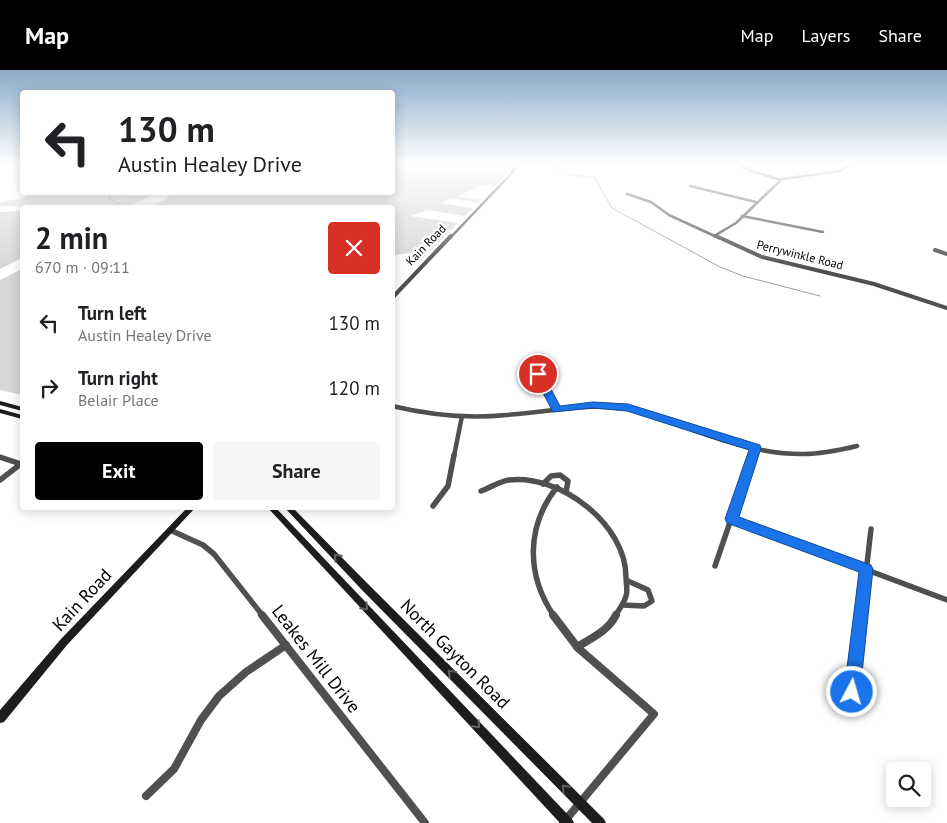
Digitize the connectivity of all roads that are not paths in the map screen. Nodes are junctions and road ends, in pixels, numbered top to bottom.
1 (488, 198) edge
2 (639, 198) edge
3 (740, 198) edge
4 (760, 198) edge
5 (756, 202) junction
6 (742, 216) junction
7 (823, 232) dead end
8 (714, 236) junction
9 (935, 250) dead end
10 (947, 254) edge
11 (395, 295) edge
12 (947, 308) edge
13 (538, 374) dead end
14 (0, 402) edge
15 (395, 407) edge
16 (20, 408) edge
17 (556, 409) junction
18 (0, 411) edge
19 (20, 416) edge
20 (462, 416) junction
21 (857, 446) dead end
22 (756, 448) junction
23 (0, 458) edge
24 (20, 463) edge
25 (20, 465) edge
26 (0, 480) edge
27 (543, 484) junction
28 (556, 487) junction
29 (481, 491) dead end
30 (566, 492) junction
31 (433, 506) dead end
32 (189, 510) edge
33 (274, 510) edge
34 (291, 510) edge
35 (731, 519) junction
36 (870, 529) dead end
37 (170, 530) junction
38 (716, 566) dead end
39 (866, 569) junction
40 (628, 582) junction
41 (947, 600) edge
42 (623, 605) junction
43 (286, 644) junction
44 (577, 647) junction
45 (852, 692) dead end
46 (0, 718) edge
47 (146, 796) dead end
48 (580, 803) junction
49 (566, 822) edge
50 (425, 823) edge
51 (600, 823) edge

1 - 11 street, Kain Road
2 - 8 street, Perrywinkle Road
3 - 5 street
4 - 5 street
5 - 6 street
6 - 7 street
6 - 8 street
8 - 12 street, Perrywinkle Road
9 - 10 street
13 - 17 street
14 - 16 main road
15 - 20 street
17 - 20 street
17 - 22 street
18 - 19 main road
20 - 31 street
21 - 22 street
22 - 35 street
23 - 24 street
25 - 26 street
27 - 28 street
27 - 29 street
27 - 30 street
28 - 30 street
28 - 44 street
30 - 40 street
32 - 37 main road, Kain Road
33 -> 49 main road, North Gayton Road
48 -> 34 main road, North Gayton Road
35 - 38 street
35 - 39 street
36 - 39 street
37 - 43 street, Leakes Mill Drive
37 - 46 main road, Kain Road
39 - 41 street
39 - 45 street
40 - 42 street
40 - 42 street
42 - 44 street
43 - 47 street
43 - 50 street, Leakes Mill Drive
44 - 48 street
48 - 49 street
48 - 51 main road, North Gayton Road

